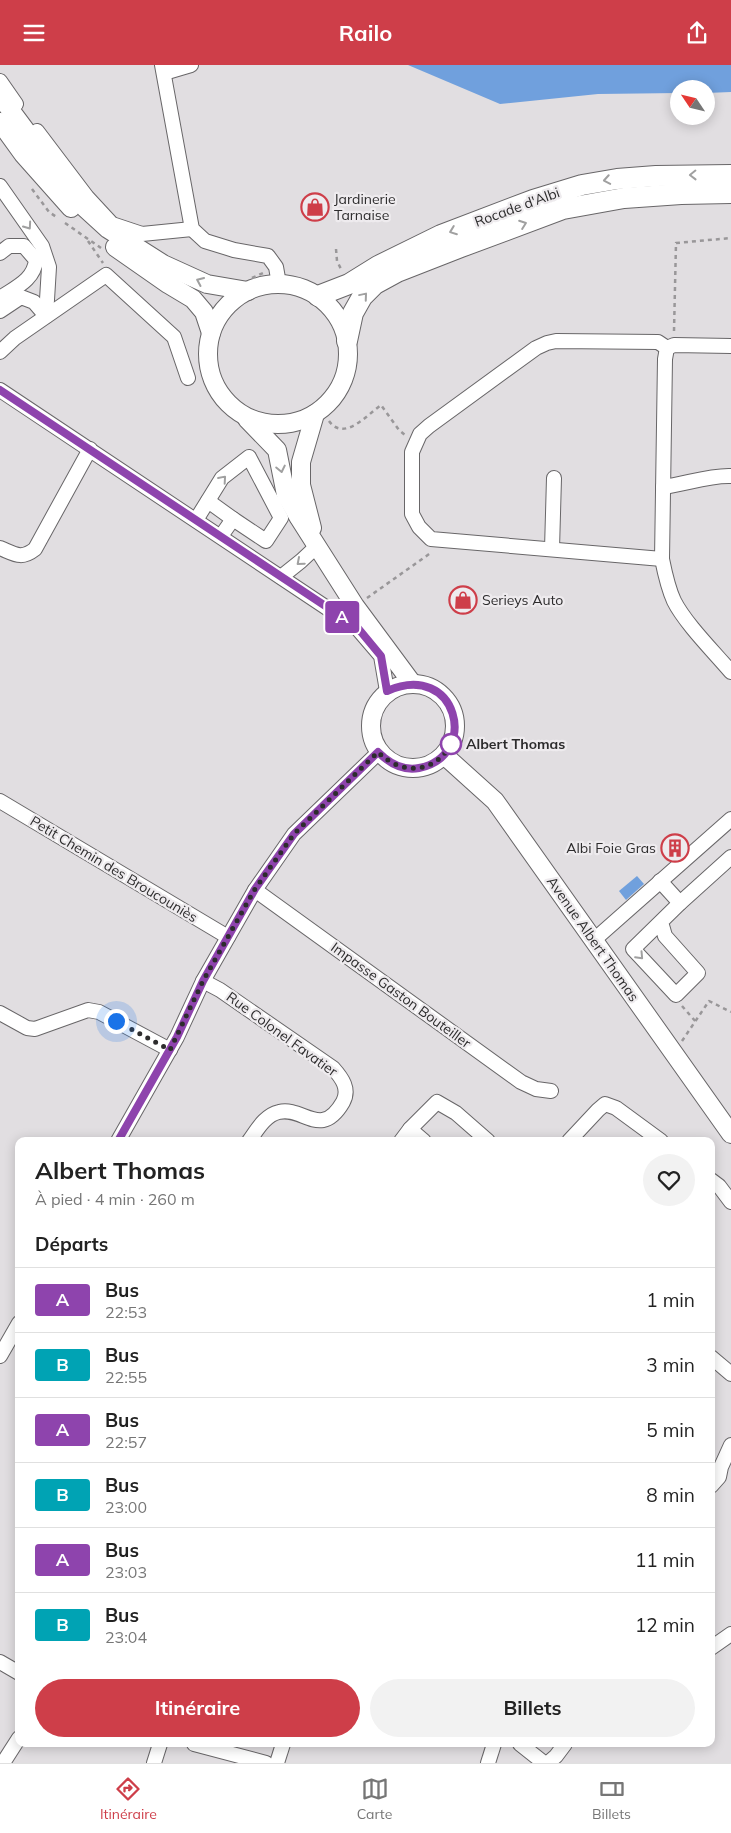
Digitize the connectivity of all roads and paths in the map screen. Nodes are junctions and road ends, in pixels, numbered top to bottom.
1 (191, 65) edge
2 (163, 69) edge
3 (0, 81) edge
4 (0, 96) edge
5 (1, 126) edge
6 (731, 175) edge
7 (46, 181) junction
8 (0, 186) edge
9 (731, 193) edge
10 (192, 229) junction
11 (86, 237) dead end
12 (731, 238) edge
13 (336, 249) dead end
14 (0, 253) edge
15 (344, 274) dead end
16 (106, 275) junction
17 (279, 284) junction
18 (248, 291) junction
19 (318, 296) junction
20 (0, 298) edge
21 (0, 311) edge
22 (46, 316) junction
23 (211, 333) junction
24 (15, 338) junction
25 (347, 341) junction
26 (0, 345) edge
27 (731, 346) edge
28 (670, 347) junction
29 (0, 352) edge
30 (188, 378) dead end
31 (0, 390) edge
32 (315, 414) junction
33 (245, 417) junction
34 (333, 427) dead end
35 (416, 444) junction
36 (90, 449) junction
37 (731, 476) edge
38 (554, 478) dead end
39 (663, 487) junction
40 (208, 501) junction
41 (233, 519) junction
42 (196, 520) junction
43 (221, 536) junction
44 (437, 540) junction
45 (317, 545) junction
46 (0, 548) edge
47 (552, 549) junction
48 (662, 559) junction
49 (281, 577) junction
50 (356, 606) junction
51 (731, 672) edge
52 (412, 683) junction
53 (387, 691) junction
54 (378, 752) junction
55 (444, 755) junction
56 (0, 801) edge
57 (731, 819) edge
58 (731, 857) edge
59 (660, 881) junction
60 (255, 889) junction
61 (680, 903) junction
62 (660, 922) junction
63 (228, 937) junction
64 (594, 940) junction
65 (203, 981) junction
66 (676, 995) junction
67 (731, 1012) edge
68 (0, 1013) edge
69 (696, 1022) junction
70 (170, 1050) junction
71 (673, 1052) junction
72 (551, 1091) dead end
73 (410, 1129) junction
74 (731, 1134) edge
75 (120, 1137) edge
76 (252, 1137) edge
77 (404, 1137) edge
78 (419, 1137) edge
79 (483, 1137) edge
80 (573, 1137) edge
81 (656, 1137) edge
82 (715, 1183) edge
83 (731, 1202) edge
84 (13, 1346) edge
85 (0, 1356) edge
86 (715, 1360) edge
87 (731, 1373) edge
88 (731, 1445) edge
89 (721, 1481) edge
90 (731, 1634) edge
91 (715, 1645) edge
92 (0, 1662) edge
93 (15, 1671) edge
94 (15, 1744) edge
95 (159, 1747) edge
96 (205, 1747) edge
97 (281, 1747) edge
98 (493, 1747) edge
99 (524, 1747) edge
100 (563, 1747) edge
101 (3, 1763) edge
102 (154, 1763) edge
103 (266, 1763) edge
104 (277, 1763) edge
105 (488, 1763) edge
106 (544, 1763) edge
107 (548, 1763) edge

1 - 2 street
2 - 10 street
3 - 10 street
18 -> 4 main road
5 - 7 street
5 - 7 main road
6 -> 19 highway, Rocade d'Albi
7 - 23 main road
8 -> 22 street
25 -> 9 highway, Rocade d'Albi
10 - 17 street
11 - 16 path
12 - 28 path
13 - 15 path
14 - 20 street
16 - 22 street
16 - 30 street
17 - 18 main road
17 - 19 main road
18 - 23 main road
19 - 25 main road
21 - 22 street
22 - 24 street
23 - 33 main road
24 - 26 street
24 - 29 street
25 - 32 main road
27 - 28 street
28 - 35 street
28 - 39 street
31 - 36 street
32 - 33 main road
32 - 45 main road
33 -> 45 main road
34 - 35 path
35 - 44 street
36 - 42 street
36 - 46 street
37 - 39 street
38 - 47 street
39 - 48 street
40 - 41 street
40 -> 41 street
40 - 42 street
41 - 43 street
42 - 43 street
43 - 49 street
44 - 47 street
44 - 50 path
45 -> 49 street
45 - 50 main road
47 - 48 street
48 - 51 street
49 - 53 street
50 - 52 main road
52 - 53 main road
52 - 55 main road
53 - 54 main road
54 - 55 main road
54 - 60 street
55 - 64 main road, Avenue Albert Thomas
56 - 63 street, Petit Chemin des Broucouniès
57 - 59 street
58 - 61 street
59 - 61 street
59 - 64 street
60 - 63 street
60 - 72 street, Impasse Gaston Bouteiller
61 - 62 street
62 - 66 street
62 -> 66 street
63 - 65 street
64 - 71 main road, Avenue Albert Thomas
65 - 70 street
65 - 76 street, Rue Colonel Favatier
66 - 69 path
67 - 69 path
68 - 70 street
69 - 71 path
70 - 75 street
71 - 74 main road, Avenue Albert Thomas
73 - 77 street
73 - 78 street
73 - 79 street
80 - 81 street
82 - 83 street
84 - 85 street
86 - 87 street
88 - 89 street
90 - 91 street
92 - 93 street
94 - 101 street
95 - 102 street
96 - 103 street
97 - 104 street
98 - 105 street
99 - 106 street
100 - 107 street

